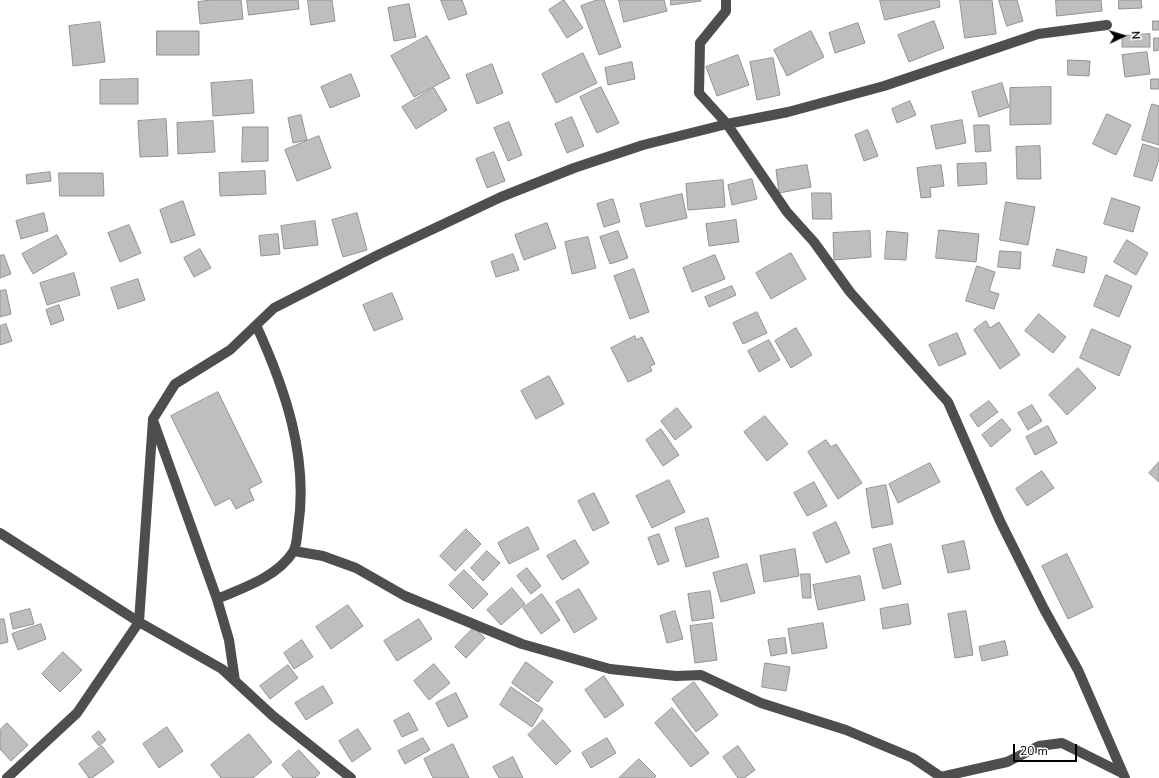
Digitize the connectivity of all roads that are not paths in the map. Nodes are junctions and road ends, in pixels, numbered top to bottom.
1 (726, 0) edge
2 (1107, 25) dead end
3 (727, 124) junction
4 (256, 325) junction
5 (153, 419) junction
6 (0, 533) edge
7 (294, 551) junction
8 (217, 600) junction
9 (139, 622) junction
10 (236, 681) junction
11 (1123, 775) edge
12 (7, 778) edge
13 (351, 778) edge

1 - 3 street
2 - 3 street
3 - 4 street
3 - 11 street
4 - 5 street
4 - 7 street
5 - 8 street
5 - 9 street
6 - 9 street
7 - 8 street
7 - 11 street
8 - 10 street
9 - 10 street
9 - 12 street
10 - 13 street

